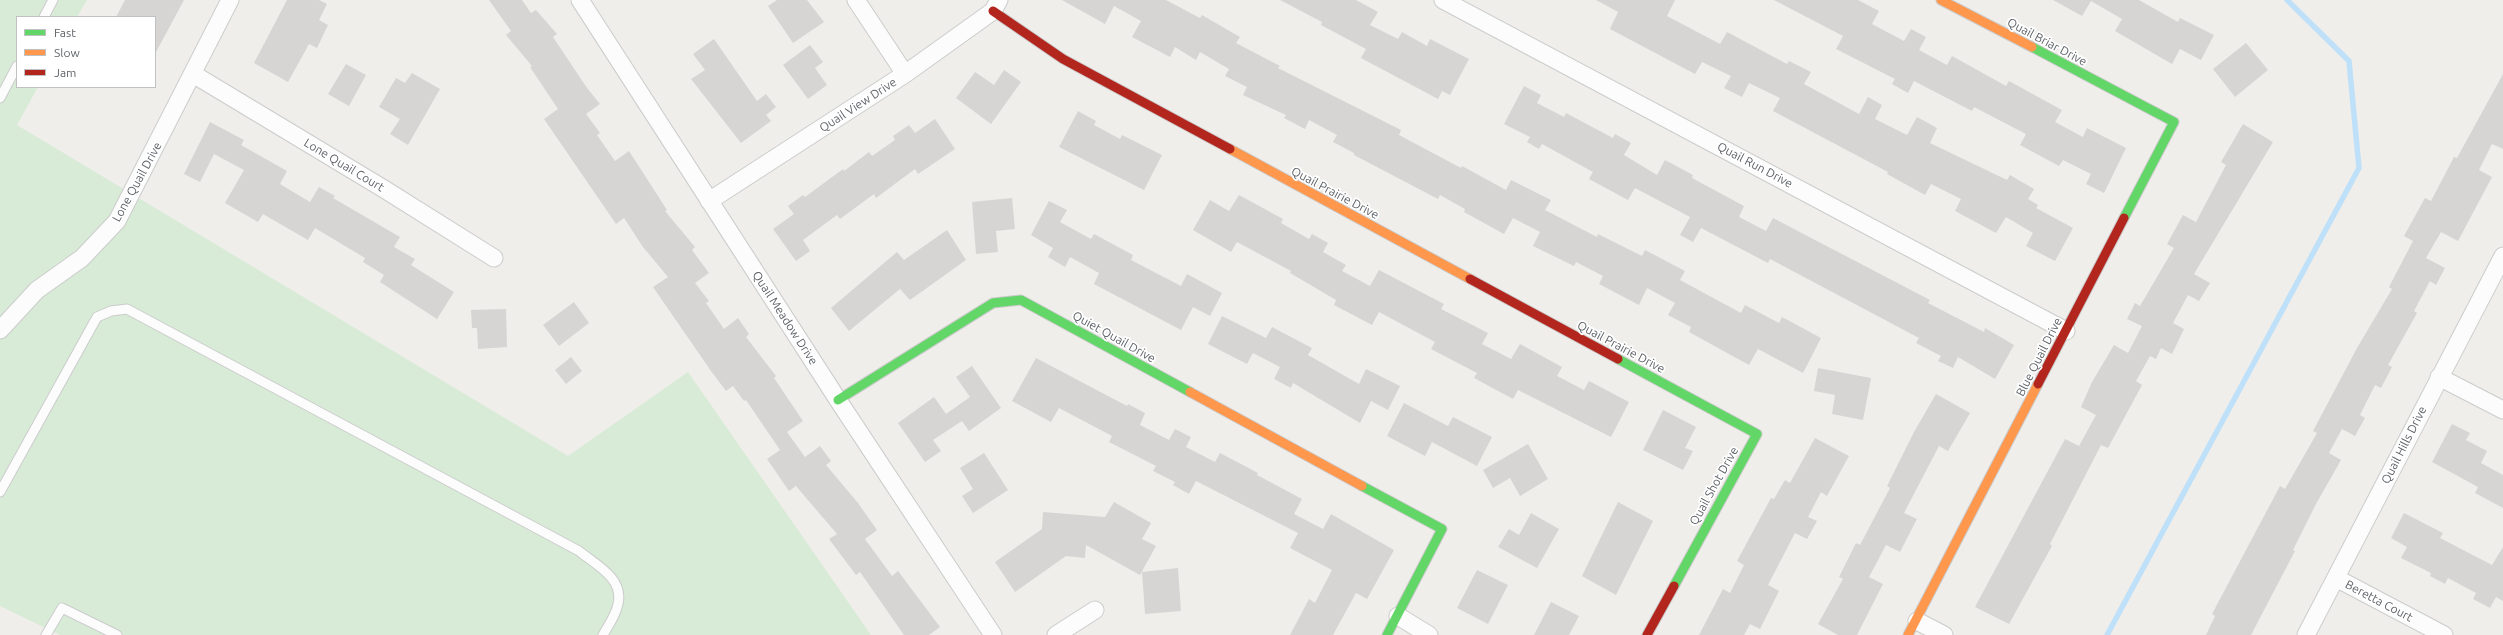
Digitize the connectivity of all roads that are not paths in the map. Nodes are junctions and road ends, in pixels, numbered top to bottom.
1 (53, 0) edge
2 (230, 0) edge
3 (580, 0) edge
4 (856, 0) edge
5 (1444, 0) edge
6 (1941, 0) edge
7 (996, 6) edge
8 (45, 16) edge
9 (16, 68) edge
10 (193, 74) junction
11 (905, 74) junction
12 (0, 98) edge
13 (2142, 105) joint
14 (710, 201) junction
15 (2503, 256) edge
16 (494, 258) dead end
17 (0, 330) edge
18 (2066, 331) junction
19 (2439, 377) junction
20 (1671, 388) joint
21 (838, 400) junction
22 (2503, 410) edge
23 (0, 492) edge
24 (2336, 578) junction
25 (1095, 610) dead end
26 (1398, 616) junction
27 (1912, 628) edge
28 (46, 635) edge
29 (117, 635) edge
30 (603, 635) edge
31 (993, 635) edge
32 (1056, 635) edge
33 (1387, 635) edge
34 (1429, 635) edge
35 (1647, 635) edge
36 (1944, 635) edge
37 (2306, 635) edge
38 (2444, 635) edge

1 - 8 lane
2 - 10 street, Lone Quail Drive
3 - 14 street, Quail Meadow Drive
4 - 11 street
5 - 18 street, Quail Run Drive
6 - 13 street, Quail Briar Drive
7 - 11 street, Quail View Drive
7 - 20 street, Quail Prairie Drive
9 - 12 lane
10 - 16 street, Lone Quail Court
10 - 17 street, Lone Quail Drive
11 - 14 street, Quail View Drive
13 - 18 street, Blue Quail Drive
14 - 21 street, Quail Meadow Drive
15 - 19 street, Quail Hills Drive
18 - 27 street, Blue Quail Drive
19 - 22 street
19 - 24 street, Quail Hills Drive
20 - 35 street, Quail Shot Drive
21 - 26 street, Quiet Quail Drive
21 - 31 street, Quail Meadow Drive
23 - 30 lane
24 - 37 street, Quail Hills Drive
24 - 38 street, Beretta Court
25 - 32 street
26 - 33 street
26 - 34 street
27 - 36 street
28 - 29 lane

